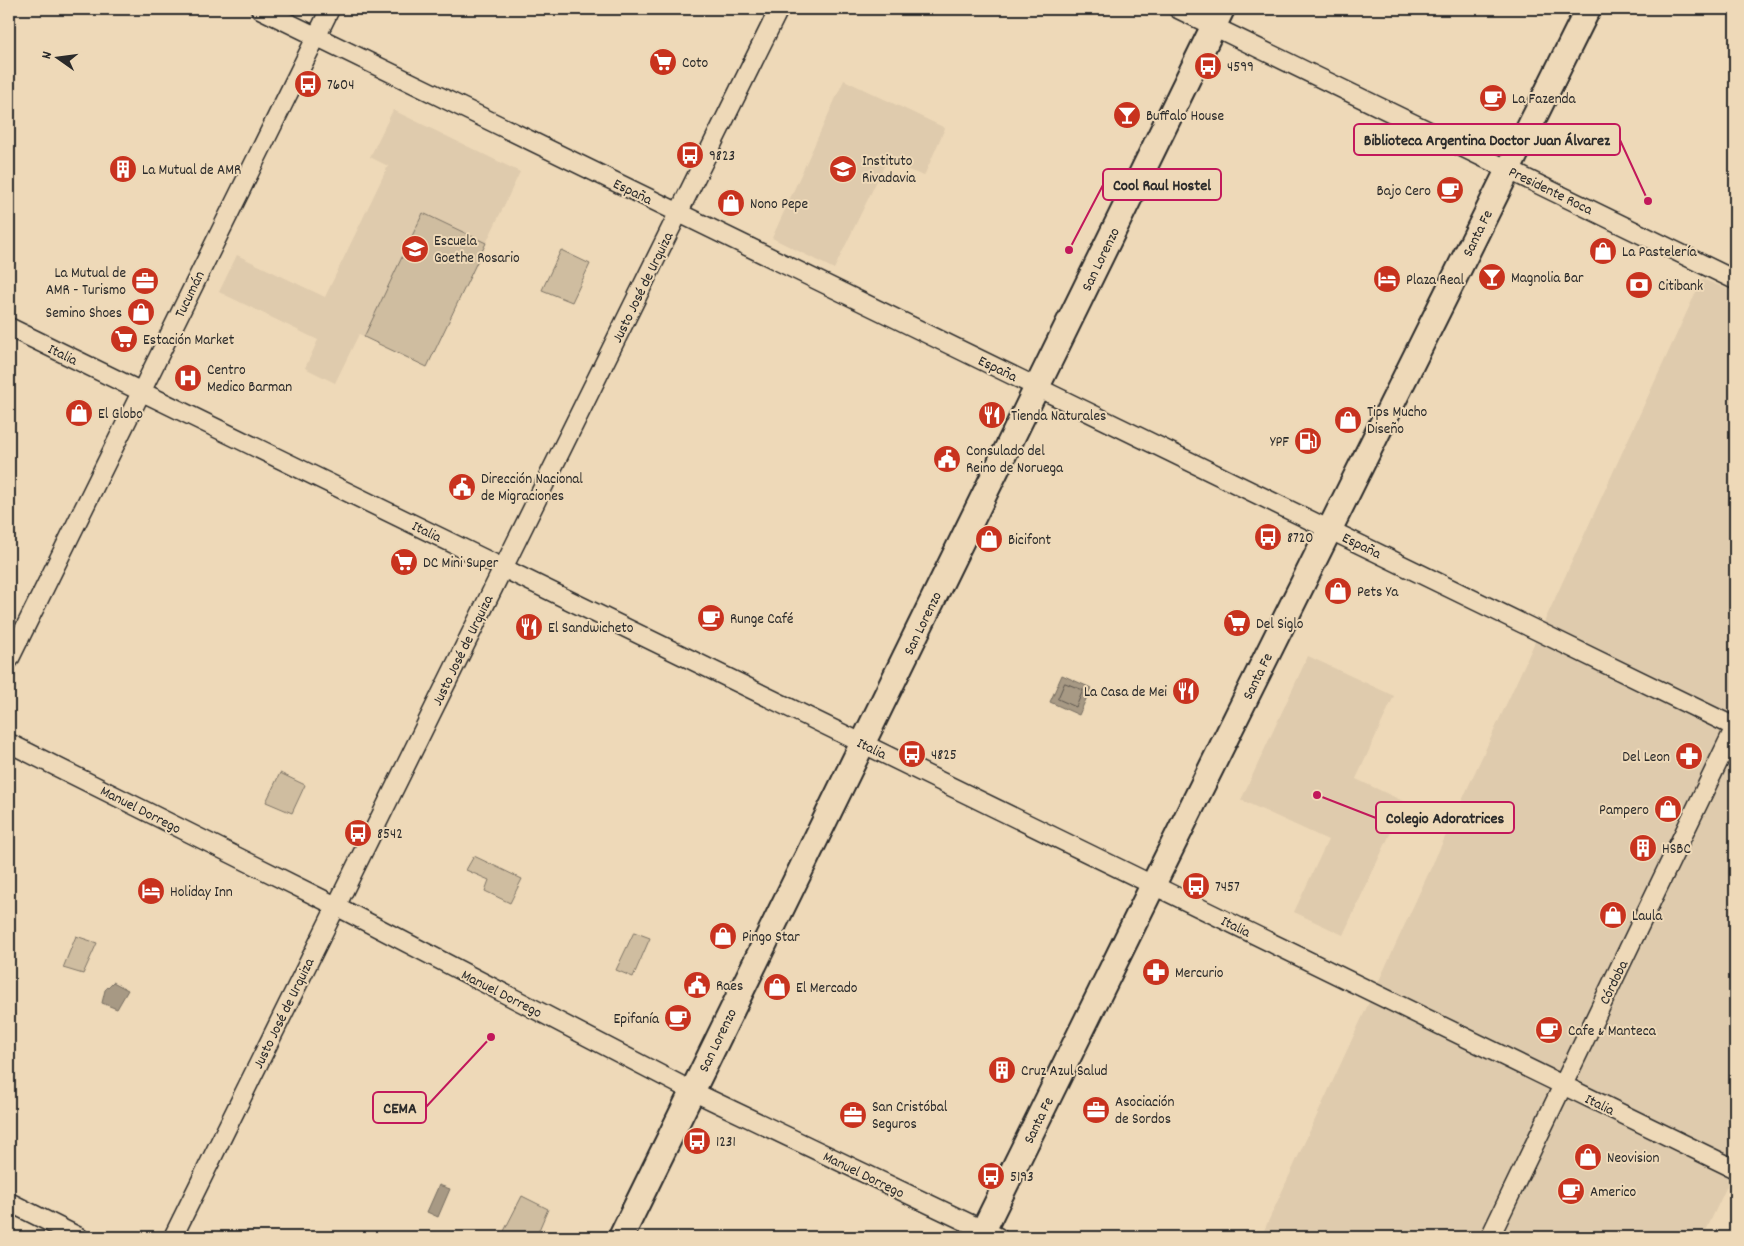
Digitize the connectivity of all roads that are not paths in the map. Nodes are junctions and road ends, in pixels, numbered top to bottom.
1 (260, 9) edge
2 (330, 9) edge
3 (779, 9) edge
4 (1178, 9) edge
5 (1588, 9) edge
6 (1218, 17) edge
7 (316, 36) junction
8 (1509, 170) junction
9 (678, 213) junction
10 (1735, 280) edge
11 (9, 328) edge
12 (1037, 387) junction
13 (141, 392) junction
14 (1330, 530) junction
15 (503, 568) junction
16 (9, 660) edge
17 (1735, 727) edge
18 (9, 743) edge
19 (862, 744) junction
20 (1153, 885) junction
21 (336, 906) junction
22 (1563, 1086) junction
23 (692, 1091) junction
24 (1735, 1169) edge
25 (9, 1202) edge
26 (987, 1235) edge
27 (79, 1237) edge
28 (173, 1237) edge
29 (621, 1237) edge
30 (1490, 1237) edge

1 - 7 street, España
2 - 7 street, Tucumán
3 - 9 street, Justo José de Urquiza
4 - 6 street, Presidente Roca
5 - 8 main road, Santa Fe
6 - 8 street, Presidente Roca
6 - 12 main road, San Lorenzo
7 - 9 street, España
7 - 13 street, Tucumán
8 - 10 street, Presidente Roca
8 - 14 main road, Santa Fe
9 - 12 street, España
9 - 15 street, Justo José de Urquiza
11 - 13 street, Italia
12 - 14 street, España
12 - 19 main road, San Lorenzo
13 - 15 street, Italia
13 - 16 street, Tucumán
14 - 17 street, España
14 - 20 main road, Santa Fe
15 - 19 street, Italia
15 - 21 street, Justo José de Urquiza
17 - 22 street, Córdoba
18 - 21 street, Manuel Dorrego
19 - 20 street, Italia
19 - 23 main road, San Lorenzo
20 - 22 street, Italia
20 - 26 main road, Santa Fe
21 - 23 street, Manuel Dorrego
21 - 28 street, Justo José de Urquiza
22 - 24 street, Italia
22 - 30 street, Córdoba
23 - 26 street, Manuel Dorrego
23 - 29 main road, San Lorenzo
25 - 27 street

